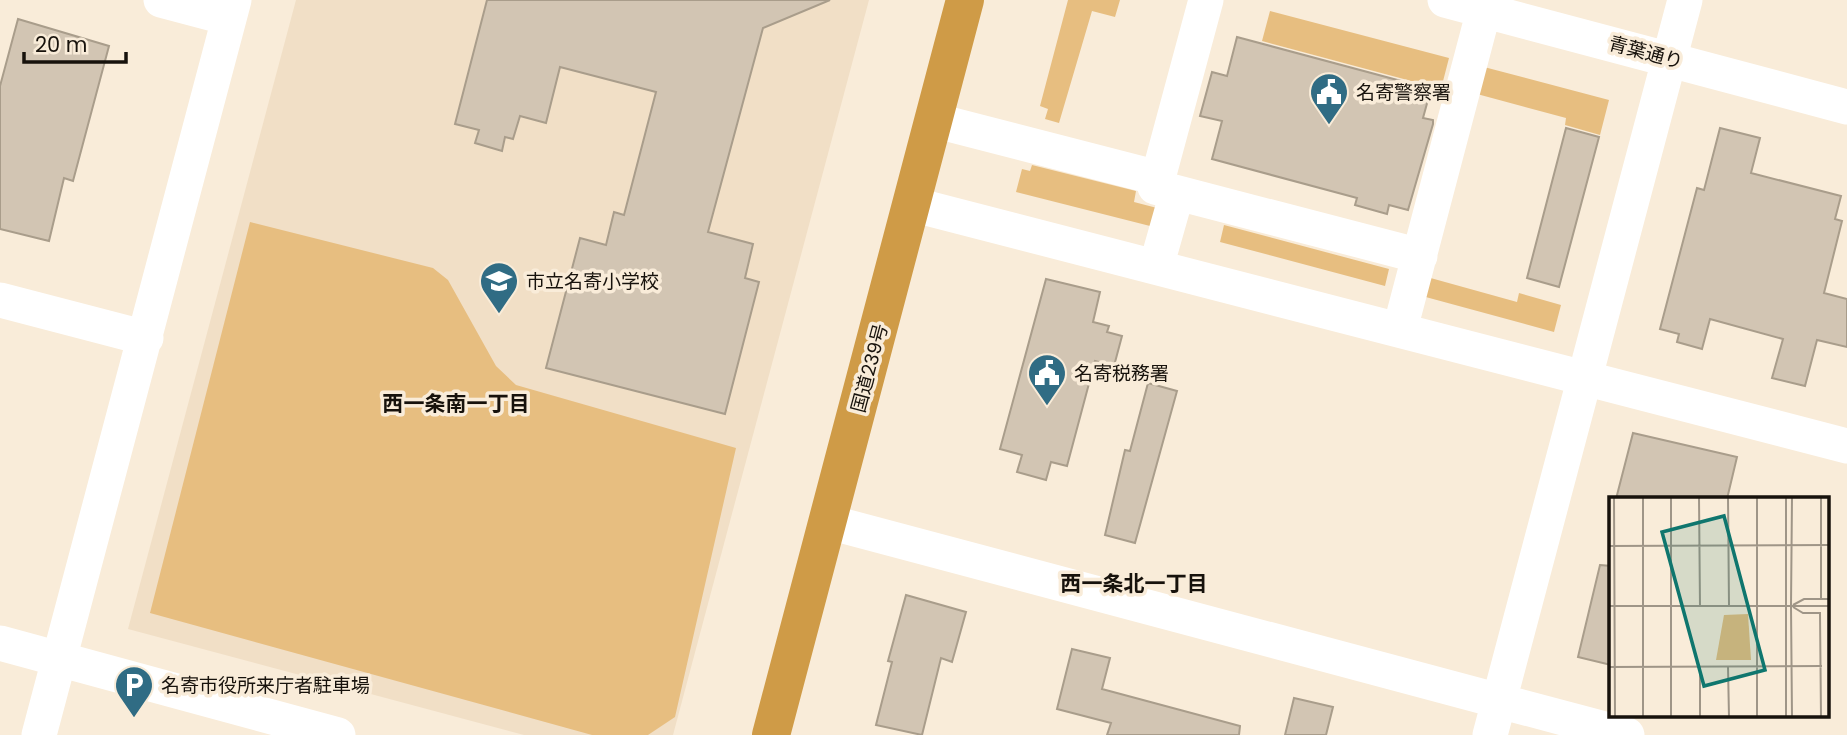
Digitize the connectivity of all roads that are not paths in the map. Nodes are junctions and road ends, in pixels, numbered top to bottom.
1 (161, 0) edge
2 (965, 0) edge
3 (1206, 0) edge
4 (1445, 0) edge
5 (1685, 0) edge
6 (232, 9) edge
7 (1484, 10) junction
8 (1669, 58) junction
9 (1847, 107) edge
10 (933, 120) junction
11 (1167, 185) junction
12 (911, 204) junction
13 (1420, 256) junction
14 (1157, 267) junction
15 (0, 300) edge
16 (1400, 329) junction
17 (146, 338) junction
18 (1584, 376) junction
19 (1847, 446) edge
20 (829, 522) junction
21 (0, 643) edge
22 (59, 659) junction
23 (1499, 702) junction
24 (39, 735) edge
25 (338, 735) edge
26 (771, 735) edge
27 (1490, 735) edge
28 (1626, 735) edge

1 - 6 street
2 - 10 highway, 国道239号
3 - 11 street
4 - 7 street, 青葉通り
5 - 8 street
6 - 17 street
7 - 8 street, 青葉通り
7 - 13 street
8 - 9 street, 青葉通り
8 - 18 street
10 - 11 street
10 - 12 highway, 国道239号
11 - 13 street
11 - 14 street
12 - 14 street
12 - 20 highway, 国道239号
13 - 16 street
14 - 16 street
15 - 17 street
16 - 18 street
17 - 22 street
18 - 19 street
18 - 23 street
20 - 23 street
20 - 26 highway, 国道239号
21 - 22 street
22 - 24 street
22 - 25 street
23 - 27 street
23 - 28 street

